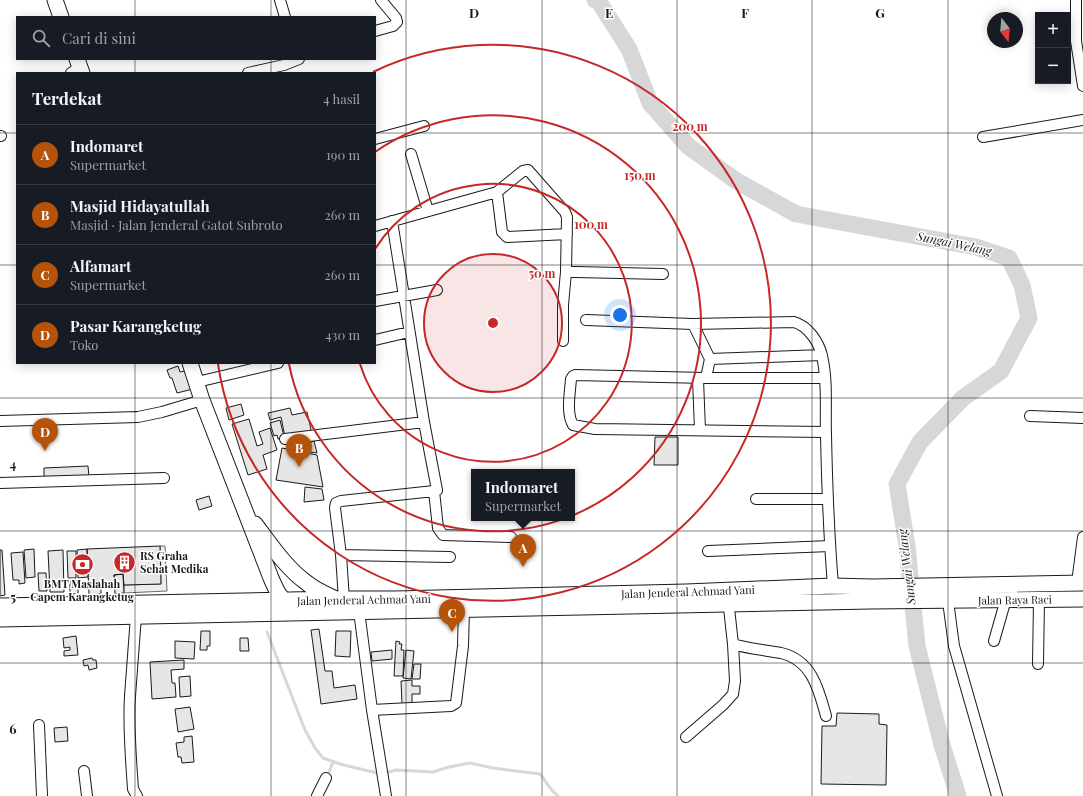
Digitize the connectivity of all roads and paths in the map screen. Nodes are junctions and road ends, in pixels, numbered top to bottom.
1 (55, 0) edge
2 (280, 0) edge
3 (381, 0) edge
4 (1076, 0) edge
5 (61, 16) edge
6 (285, 16) edge
7 (376, 31) edge
8 (296, 60) edge
9 (268, 71) edge
10 (258, 72) edge
11 (1083, 86) edge
12 (1083, 120) edge
13 (424, 126) dead end
14 (983, 137) dead end
15 (376, 139) edge
16 (411, 154) dead end
17 (497, 192) junction
18 (428, 211) junction
19 (392, 221) junction
20 (376, 226) edge
21 (567, 234) junction
22 (566, 272) junction
23 (663, 274) dead end
24 (438, 290) dead end
25 (403, 296) junction
26 (376, 301) edge
27 (586, 320) dead end
28 (693, 324) junction
29 (409, 332) junction
30 (376, 340) edge
31 (563, 341) dead end
32 (822, 355) junction
33 (710, 360) junction
34 (190, 364) edge
35 (274, 364) edge
36 (702, 378) junction
37 (825, 378) junction
38 (197, 382) junction
39 (202, 400) junction
40 (1030, 416) dead end
41 (1083, 418) edge
42 (0, 420) edge
43 (424, 422) junction
44 (700, 430) junction
45 (826, 432) junction
46 (285, 439) dead end
47 (164, 478) dead end
48 (0, 483) edge
49 (434, 491) junction
50 (756, 499) dead end
51 (828, 500) junction
52 (245, 511) junction
53 (511, 537) dead end
54 (1083, 537) edge
55 (830, 546) junction
56 (708, 551) dead end
57 (341, 555) junction
58 (450, 557) dead end
59 (1080, 583) edge
60 (833, 586) junction
61 (871, 594) junction
62 (728, 597) junction
63 (340, 599) junction
64 (1006, 599) junction
65 (1038, 599) junction
66 (1083, 599) edge
67 (283, 601) junction
68 (947, 601) junction
69 (0, 606) edge
70 (464, 608) junction
71 (359, 611) junction
72 (307, 612) junction
73 (136, 616) junction
74 (0, 619) edge
75 (994, 641) dead end
76 (733, 644) junction
77 (1038, 664) dead end
78 (372, 710) junction
79 (826, 716) dead end
80 (39, 725) dead end
81 (686, 737) dead end
82 (84, 771) dead end
83 (326, 778) dead end
84 (42, 796) edge
85 (87, 796) edge
86 (138, 796) edge
87 (317, 796) edge
88 (386, 796) edge
89 (996, 796) edge

1 - 5 highway
2 - 6 street
3 - 7 street
4 - 11 street
8 - 9 street
9 - 10 street
12 - 14 street
13 - 15 street
16 - 18 street
17 - 18 street
17 - 21 street
17 - 21 street
18 - 19 street
19 - 20 street
19 - 25 street
21 - 22 street
22 - 23 street
22 - 31 street
24 - 25 street
25 - 26 street
25 - 29 street
27 - 28 street
28 - 32 street
28 - 33 street
29 - 30 street
29 - 43 street
32 - 33 street
32 - 37 street
33 - 36 street
34 - 38 highway
35 - 38 street
36 - 37 street
36 - 44 street
36 - 44 street
37 - 45 street
38 - 39 highway
39 - 42 street
39 - 52 highway
40 - 41 street
43 - 46 street
43 - 49 street
44 - 45 street
45 - 51 street
47 - 48 street
49 - 53 street
49 - 57 street
50 - 51 street
51 - 55 street
52 - 63 highway
52 - 67 highway
54 - 59 street
55 - 56 street
55 - 60 street
57 - 58 street
57 - 63 street
59 - 61 highway
60 - 61 highway, Jalan Jenderal Achmad Yani
60 - 62 highway, Jalan Jenderal Achmad Yani
61 - 62 highway, Jalan Jenderal Achmad Yani
61 - 68 highway, Jalan Raya Raci
62 - 63 highway, Jalan Jenderal Achmad Yani
62 - 70 highway, Jalan Jenderal Achmad Yani
62 - 76 street
63 - 67 highway, Jalan Jenderal Achmad Yani
64 - 65 highway, Jalan Raya Raci
64 - 68 highway, Jalan Raya Raci
64 - 75 street
65 - 66 highway, Jalan Raya Raci
65 - 77 street
67 - 69 highway, Jalan Jenderal Achmad Yani
67 - 72 highway
68 - 89 street
70 - 71 highway, Jalan Jenderal Achmad Yani
70 - 78 street
71 - 72 highway, Jalan Jenderal Achmad Yani
71 - 78 street
72 - 73 highway, Jalan Jenderal Achmad Yani
73 - 74 highway, Jalan Jenderal Achmad Yani
73 - 86 street
76 - 79 street
76 - 81 street
78 - 88 street
80 - 84 street
82 - 85 street
83 - 87 street

